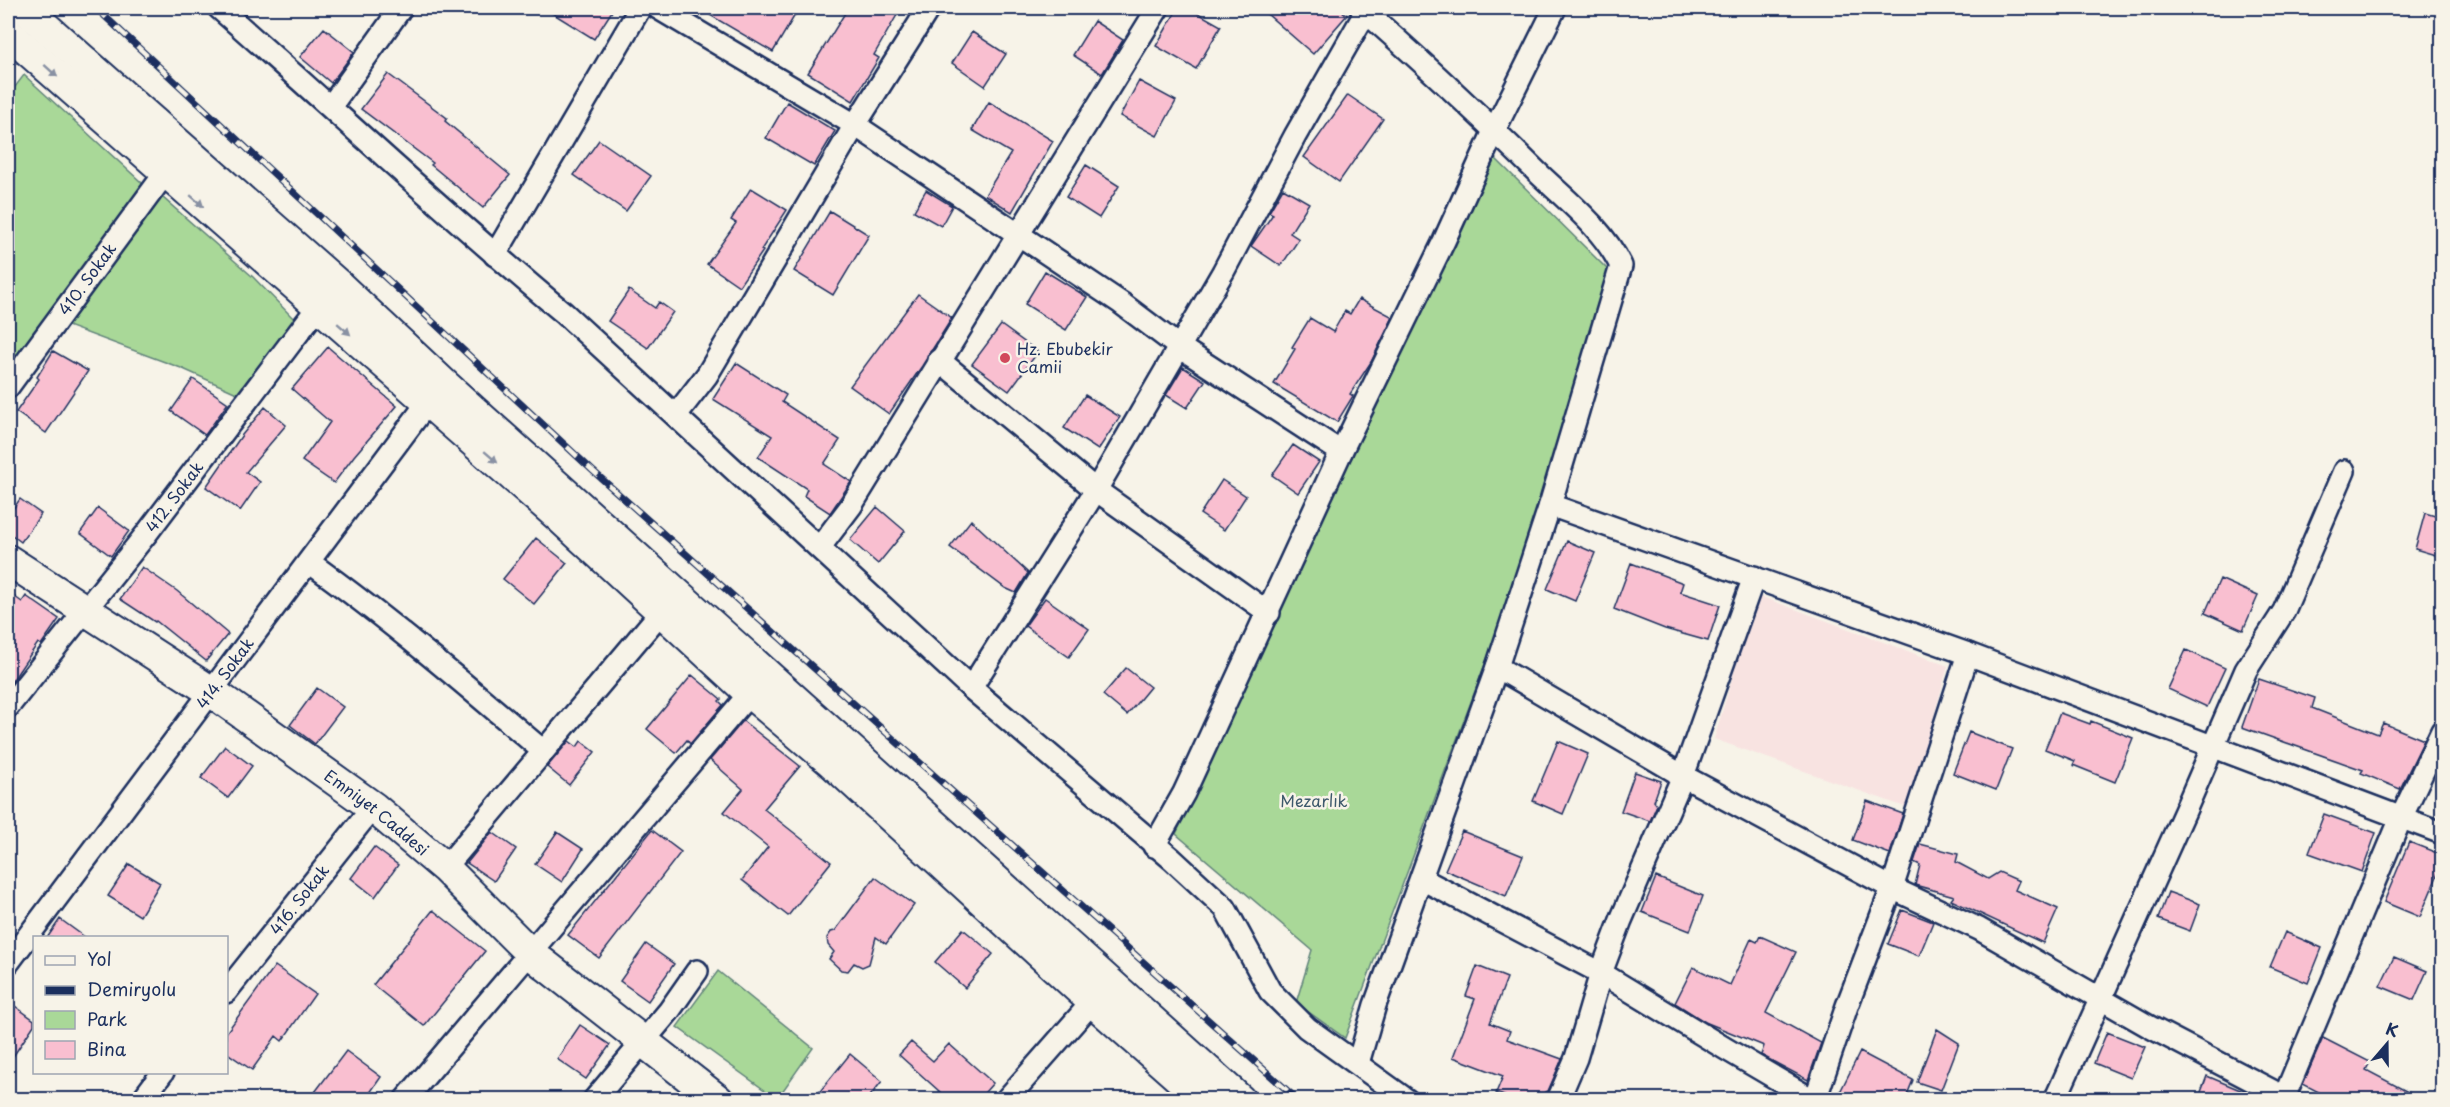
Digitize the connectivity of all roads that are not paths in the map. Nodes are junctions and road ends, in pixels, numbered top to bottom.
1 (24, 8) edge
2 (219, 8) edge
3 (401, 8) edge
4 (640, 8) edge
5 (658, 8) edge
6 (929, 8) edge
7 (1158, 8) edge
8 (1555, 8) edge
9 (1365, 9) edge
10 (8, 33) edge
11 (331, 106) junction
12 (855, 125) junction
13 (1494, 130) junction
14 (166, 172) junction
15 (1018, 232) junction
16 (495, 255) junction
17 (336, 283) junction
18 (317, 306) junction
19 (1178, 346) junction
20 (939, 360) junction
21 (8, 387) edge
22 (437, 394) junction
23 (676, 416) junction
24 (1341, 452) junction
25 (2344, 471) dead end
26 (1096, 490) junction
27 (1550, 506) junction
28 (820, 548) junction
29 (8, 560) edge
30 (309, 562) junction
31 (1754, 577) junction
32 (84, 610) junction
33 (662, 612) junction
34 (1269, 613) junction
35 (1968, 654) junction
36 (1497, 667) junction
37 (971, 688) junction
38 (212, 692) junction
39 (750, 693) junction
40 (8, 707) edge
41 (2442, 731) edge
42 (2211, 747) junction
43 (543, 752) junction
44 (1683, 776) junction
45 (373, 807) junction
46 (2401, 818) junction
47 (2442, 833) edge
48 (1154, 846) junction
49 (445, 868) junction
50 (1422, 879) junction
51 (1892, 888) junction
52 (530, 954) junction
53 (8, 963) edge
54 (697, 971) dead end
55 (1602, 972) junction
56 (228, 989) edge
57 (1101, 992) junction
58 (2101, 1000) junction
59 (643, 1042) junction
60 (1358, 1063) junction
61 (162, 1074) edge
62 (2286, 1098) edge
63 (142, 1100) edge
64 (405, 1100) edge
65 (594, 1100) edge
66 (718, 1100) edge
67 (1006, 1100) edge
68 (1204, 1100) edge
69 (1240, 1100) edge
70 (1407, 1100) edge
71 (1558, 1100) edge
72 (1814, 1100) edge
73 (2055, 1100) edge

1 - 17 street
2 - 11 street
3 - 11 street
4 - 16 street
5 - 12 street
6 - 12 street
7 - 15 street
8 - 13 street
9 - 13 street
9 - 19 street
10 -> 14 street
11 - 16 street
12 - 15 street
12 - 23 street
13 - 24 street
13 - 27 street
14 -> 18 street
14 - 21 street, 410. Sokak
15 - 19 street
15 - 20 street
16 - 23 street
17 - 18 street, 412. Sokak
17 - 22 street
18 -> 22 street
18 - 32 street, 412. Sokak
19 - 24 street
19 - 26 street
20 - 26 street
20 - 28 street
22 - 30 street, 414. Sokak
22 -> 33 street
22 - 57 street
23 - 28 street
24 - 34 street
25 - 42 street
26 - 34 street
26 - 37 street
27 - 31 street
27 - 36 street
28 - 37 street
29 - 32 street, Emniyet Caddesi
30 - 38 street, 414. Sokak
30 - 43 street
31 - 35 street
31 - 44 street
32 - 38 street, Emniyet Caddesi
32 - 40 street, 412. Sokak
33 - 39 street
33 - 43 street
34 - 48 street
35 - 42 street
35 - 51 street
36 - 44 street
36 - 50 street
37 - 48 street
38 - 45 street, Emniyet Caddesi
38 - 53 street, 414. Sokak
39 - 52 street
39 - 57 street
41 - 46 street
42 - 46 street
42 - 58 street
43 - 49 street
44 - 51 street
44 - 55 street
45 - 49 street, Emniyet Caddesi
45 - 56 street, 416. Sokak
46 - 47 street
46 - 62 street
48 - 60 street
49 - 52 street, Emniyet Caddesi
50 - 55 street
50 - 60 street
51 - 58 street
51 - 72 street
52 - 59 street, Emniyet Caddesi
52 - 64 street
54 - 59 street
55 - 71 street
55 - 72 street
57 - 67 street
57 - 68 street
57 - 69 street
58 - 62 street
58 - 73 street
59 - 65 street
59 - 66 street, Emniyet Caddesi
60 - 70 street
61 - 63 street

